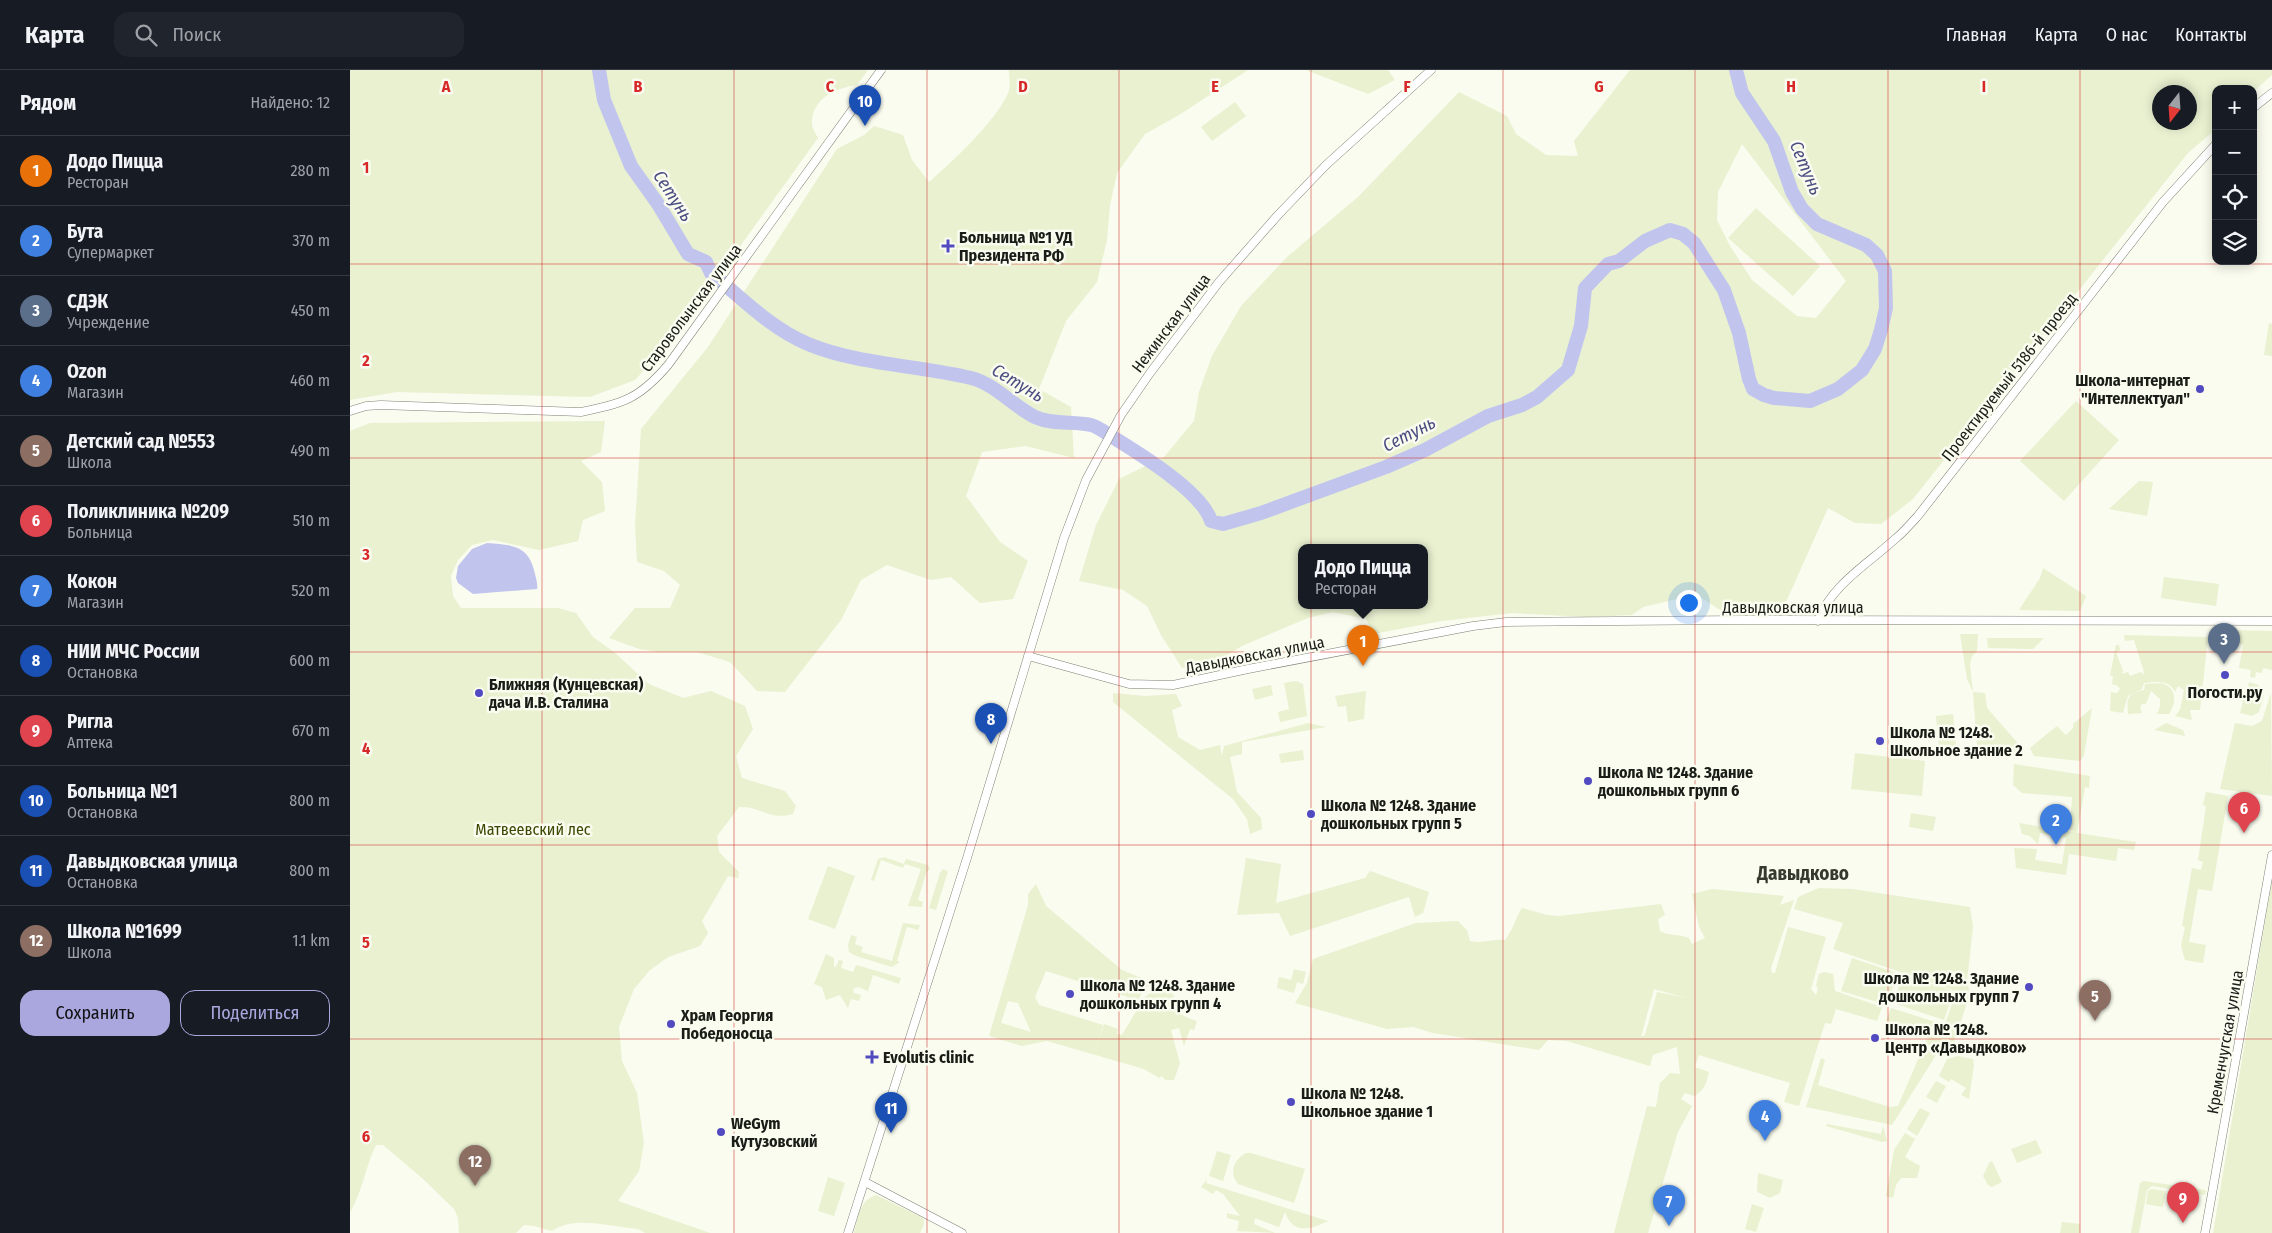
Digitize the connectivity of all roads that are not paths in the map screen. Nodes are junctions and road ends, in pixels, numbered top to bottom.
1 (881, 70) edge
2 (1432, 70) edge
3 (2272, 93) edge
4 (2257, 105) edge
5 (2212, 148) edge
6 (350, 411) edge
7 (1818, 621) junction
8 (2272, 621) edge
9 (1028, 656) junction
10 (2272, 855) edge
11 (865, 1182) junction
12 (848, 1233) edge
13 (962, 1233) edge
14 (2205, 1233) edge

1 - 6 street, Староволынская улица
2 - 9 street, Нежинская улица
3 - 4 street
5 - 7 street, Проектируемый 5186-й проезд
7 - 8 street, Давыдковская улица
7 - 9 street, Давыдковская улица
9 - 11 street
10 - 14 street, Кременчугская улица
11 - 12 street
11 - 13 street

